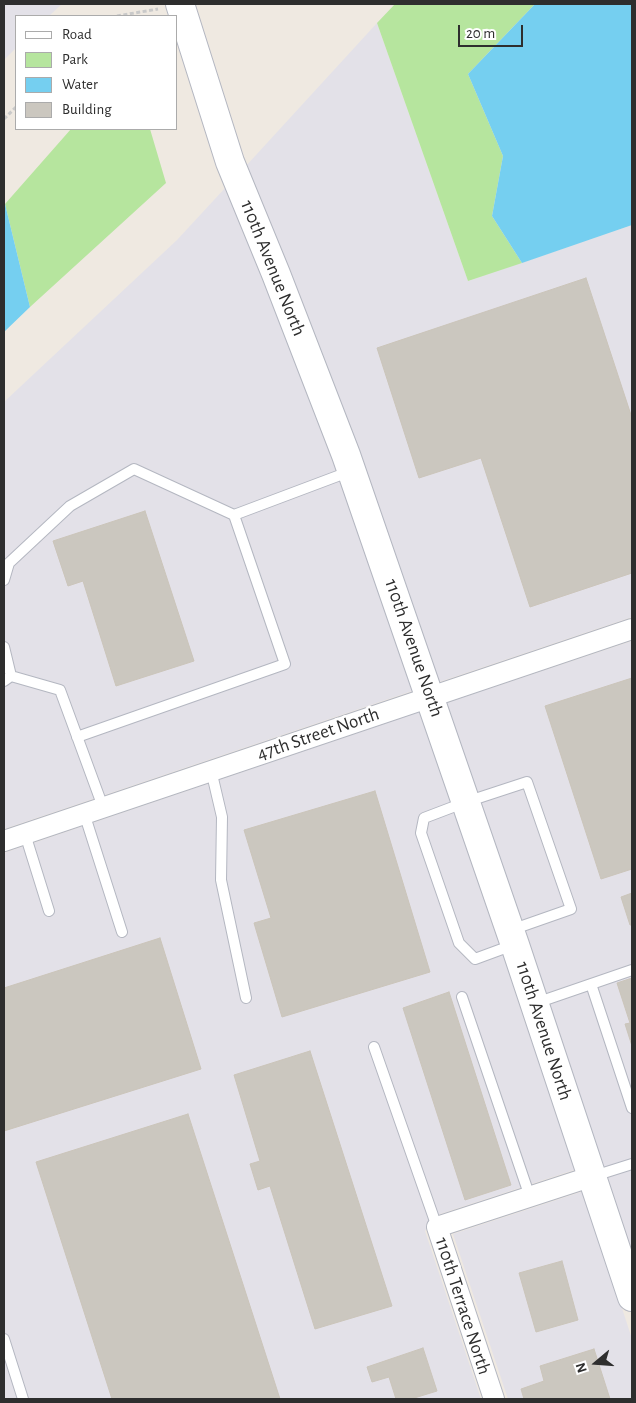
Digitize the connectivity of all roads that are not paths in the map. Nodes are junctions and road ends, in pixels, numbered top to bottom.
1 (180, 5) edge
2 (352, 471) junction
3 (234, 516) junction
4 (4, 580) edge
5 (632, 629) edge
6 (4, 646) edge
7 (7, 679) edge
8 (431, 696) junction
9 (77, 737) junction
10 (211, 770) junction
11 (466, 802) junction
12 (93, 810) junction
13 (25, 834) junction
14 (4, 841) edge
15 (49, 911) dead end
16 (122, 932) dead end
17 (513, 938) junction
18 (632, 970) edge
19 (591, 984) junction
20 (462, 997) dead end
21 (246, 998) dead end
22 (535, 1004) junction
23 (374, 1047) dead end
24 (632, 1108) edge
25 (632, 1164) edge
26 (593, 1176) junction
27 (530, 1197) junction
28 (437, 1227) junction
29 (632, 1297) edge
30 (4, 1339) edge
31 (23, 1399) edge
32 (494, 1399) edge

1 - 2 street, 110th Avenue North
2 - 3 lane
2 - 8 street, 110th Avenue North
3 - 4 lane
3 - 9 lane
5 - 8 street, 47th Street North
6 - 7 lane
7 - 9 lane
8 - 10 street, 47th Street North
8 - 11 street, 110th Avenue North
9 - 12 lane
10 - 12 street, 47th Street North
10 - 21 lane
11 - 17 street, 110th Avenue North
11 - 17 lane
11 - 17 lane
12 - 13 street, 47th Street North
12 - 16 lane
13 - 14 street, 47th Street North
13 - 15 lane
17 - 22 street, 110th Avenue North
18 - 19 lane
19 - 22 lane
19 - 24 lane
20 - 27 lane
22 - 26 street, 110th Avenue North
23 - 28 lane
25 - 26 lane
26 - 27 street, 110th Terrace North
26 - 29 street, 110th Avenue North
27 - 28 street, 110th Terrace North
28 - 32 street, 110th Terrace North
30 - 31 lane

